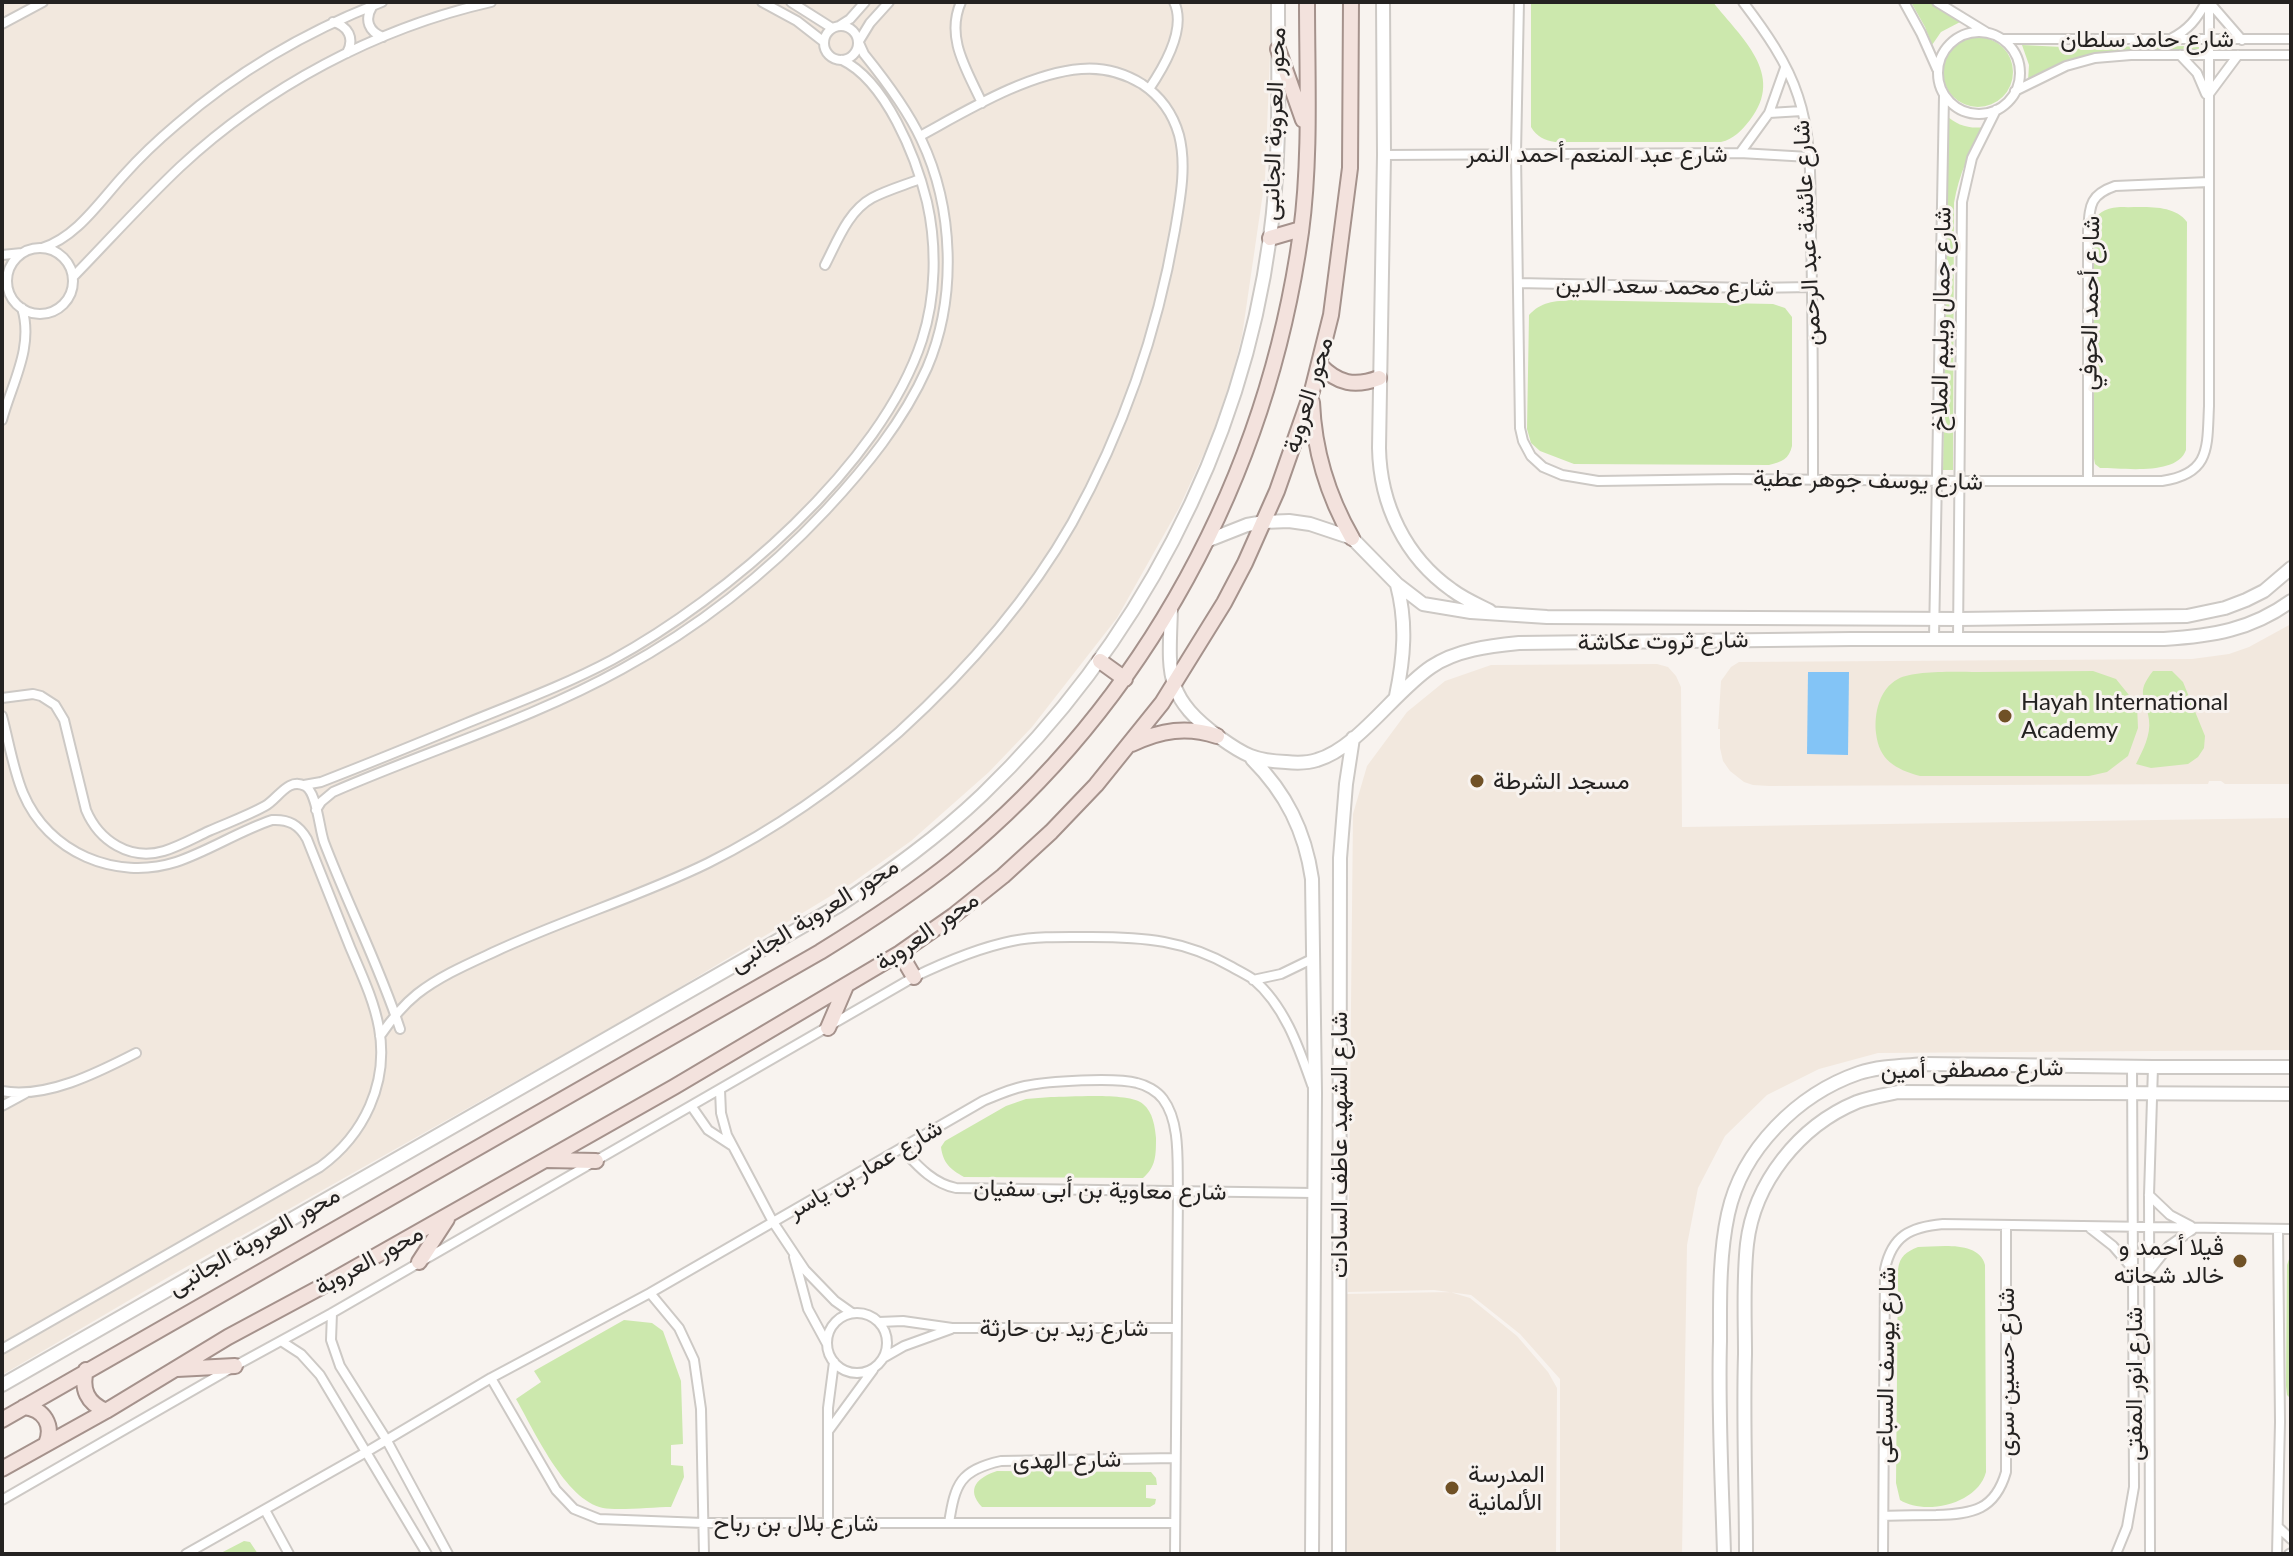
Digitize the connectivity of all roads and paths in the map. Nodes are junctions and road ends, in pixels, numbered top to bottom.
1 (43, 2) edge
2 (382, 2) edge
3 (491, 2) edge
4 (762, 2) edge
5 (865, 2) edge
6 (889, 2) edge
7 (961, 2) edge
8 (1174, 2) edge
9 (1278, 2) edge
10 (1307, 2) edge
11 (1351, 2) edge
12 (1383, 2) edge
13 (1519, 2) edge
14 (1743, 2) edge
15 (1904, 2) edge
16 (1937, 2) edge
17 (2208, 2) edge
18 (796, 4) edge
19 (372, 6) junction
20 (333, 22) junction
21 (2, 24) edge
22 (836, 27) junction
23 (1987, 32) junction
24 (383, 37) junction
25 (2003, 39) junction
26 (2170, 39) junction
27 (2209, 39) junction
28 (2291, 39) edge
29 (2242, 40) junction
30 (824, 42) junction
31 (859, 42) junction
32 (1278, 49) junction
33 (347, 53) junction
34 (2180, 55) junction
35 (2209, 55) junction
36 (2238, 55) junction
37 (2291, 55) edge
38 (842, 60) junction
39 (1785, 68) junction
40 (1937, 70) junction
41 (1149, 89) junction
42 (2015, 91) junction
43 (1944, 96) junction
44 (2209, 97) junction
45 (982, 103) junction
46 (1996, 110) junction
47 (1802, 111) junction
48 (1769, 113) junction
49 (1306, 129) junction
50 (920, 136) junction
51 (1740, 153) junction
52 (1516, 154) junction
53 (1384, 155) junction
54 (1809, 157) junction
55 (920, 179) junction
56 (2209, 182) junction
57 (939, 194) junction
58 (925, 197) junction
59 (1301, 229) junction
60 (1270, 238) junction
61 (42, 248) junction
62 (23, 253) junction
63 (2, 255) edge
64 (825, 265) dead end
65 (73, 277) junction
66 (1518, 283) junction
67 (5, 284) edge
68 (1812, 287) junction
69 (22, 308) junction
70 (1320, 365) junction
71 (1379, 378) junction
72 (1312, 391) junction
73 (2, 420) edge
74 (1813, 479) junction
75 (2088, 480) junction
76 (1938, 481) junction
77 (1958, 481) junction
78 (1264, 522) junction
79 (1352, 538) junction
80 (1209, 540) junction
81 (765, 550) junction
82 (776, 561) junction
83 (2291, 568) edge
84 (1397, 584) junction
85 (2291, 601) edge
86 (1171, 609) junction
87 (1493, 613) junction
88 (2104, 617) junction
89 (2122, 617) junction
90 (1933, 618) junction
91 (1959, 619) junction
92 (1934, 638) junction
93 (1958, 638) junction
94 (2105, 639) junction
95 (2122, 639) junction
96 (1100, 661) junction
97 (1125, 679) junction
98 (1173, 686) junction
99 (1396, 696) junction
100 (2, 698) edge
101 (2, 716) edge
102 (4, 726) edge
103 (1217, 736) junction
104 (1353, 738) junction
105 (1128, 746) junction
106 (1252, 759) junction
107 (304, 785) junction
108 (316, 810) junction
109 (900, 953) junction
110 (1314, 958) junction
111 (914, 977) junction
112 (1253, 980) junction
113 (846, 986) junction
114 (395, 1014) junction
115 (828, 1028) junction
116 (400, 1029) dead end
117 (380, 1036) junction
118 (136, 1053) dead end
119 (2132, 1067) junction
120 (2153, 1067) junction
121 (2291, 1067) edge
122 (720, 1090) junction
123 (2, 1091) edge
124 (26, 1093) junction
125 (1315, 1093) junction
126 (2132, 1093) junction
127 (2153, 1093) junction
128 (2291, 1094) edge
129 (2, 1106) edge
130 (692, 1107) junction
131 (731, 1145) junction
132 (901, 1148) junction
133 (547, 1160) junction
134 (596, 1161) junction
135 (1178, 1191) junction
136 (1314, 1193) junction
137 (1339, 1194) junction
138 (2149, 1195) junction
139 (449, 1215) junction
140 (1314, 1217) junction
141 (1339, 1218) junction
142 (773, 1222) junction
143 (2006, 1225) junction
144 (2089, 1227) junction
145 (2133, 1227) junction
146 (2149, 1227) junction
147 (2195, 1228) junction
148 (2278, 1229) junction
149 (2291, 1229) edge
150 (793, 1252) junction
151 (419, 1262) junction
152 (2133, 1269) junction
153 (2150, 1270) junction
154 (650, 1293) junction
155 (332, 1313) junction
156 (852, 1313) junction
157 (879, 1322) junction
158 (952, 1328) junction
159 (1176, 1328) junction
160 (281, 1341) junction
161 (827, 1344) junction
162 (2, 1349) edge
163 (1719, 1356) junction
164 (1745, 1356) junction
165 (883, 1359) junction
166 (834, 1362) junction
167 (235, 1366) junction
168 (875, 1367) junction
169 (86, 1370) junction
170 (173, 1370) junction
171 (1719, 1372) junction
172 (1744, 1372) junction
173 (491, 1378) junction
174 (2, 1385) edge
175 (24, 1407) junction
176 (106, 1411) junction
177 (2, 1420) edge
178 (2280, 1422) junction
179 (2291, 1422) edge
180 (828, 1431) junction
181 (386, 1439) junction
182 (46, 1444) junction
183 (368, 1451) junction
184 (1175, 1458) junction
185 (2, 1469) edge
186 (2, 1500) edge
187 (265, 1510) junction
188 (1884, 1516) junction
189 (703, 1523) junction
190 (828, 1523) junction
191 (949, 1523) junction
192 (1175, 1523) junction
193 (2278, 1527) junction
194 (2291, 1539) edge
195 (186, 1554) edge
196 (289, 1554) edge
197 (427, 1554) edge
198 (448, 1554) edge
199 (704, 1554) edge
200 (1175, 1554) edge
201 (1312, 1554) edge
202 (1339, 1554) edge
203 (1724, 1554) edge
204 (1746, 1554) edge
205 (1883, 1554) edge
206 (2116, 1554) edge
207 (2150, 1554) edge
208 (2277, 1554) edge

1 - 21 street
2 - 19 street
3 - 24 street
4 - 30 street
5 - 22 street
6 - 31 street
7 - 45 street
8 - 41 street
9 - 32 street, محور العروبة الجانبى
10 - 49 main road, محور العروبة
11 - 70 main road, محور العروبة
12 - 53 street
13 - 52 street, شارع يوسف جوهر عطية
14 - 39 street, شارع عائشة عبد الرحمن
15 - 40 street
16 - 23 street
17 - 26 street
17 - 27 street, شارع يوسف جوهر عطية
17 - 29 street
18 - 22 street
19 - 20 street
19 - 24 street
20 - 33 street
20 - 61 street
22 - 30 street
22 - 31 street
23 - 25 street
23 - 40 street
24 - 33 street
25 - 26 street, شارع حامد سلطان
25 - 42 street
26 - 27 street, شارع حامد سلطان
27 - 29 street, شارع حامد سلطان
27 - 35 street, شارع يوسف جوهر عطية
28 - 29 street, شارع حامد سلطان
30 - 38 street
31 - 38 street
31 - 50 street
32 - 49 main road
32 - 60 street, محور العروبة الجانبى
33 - 65 street
34 - 35 street, شارع حامد سلطان
34 - 42 street, شارع حامد سلطان
34 - 44 street
35 - 36 street, شارع حامد سلطان
35 - 44 street, شارع يوسف جوهر عطية
36 - 37 street, شارع حامد سلطان
36 - 44 street
38 - 55 street
39 - 47 street, شارع عائشة عبد الرحمن
39 - 48 street
40 - 43 street
41 - 45 street
41 - 114 street
42 - 46 street
43 - 46 street
43 - 76 street, شارع جمال ويليم الملاخ
44 - 56 street, شارع يوسف جوهر عطية
45 - 50 street
46 - 77 street, شارع جمال ويليم الملاخ
47 - 48 street
47 - 54 street, شارع عائشة عبد الرحمن
48 - 51 street
49 - 59 main road, محور العروبة
50 - 57 street
51 - 52 street, شارع عبد المنعم أحمد النمر
51 - 54 street, شارع عبد المنعم أحمد النمر
52 - 53 street, شارع عبد المنعم أحمد النمر
52 - 66 street, شارع يوسف جوهر عطية
53 - 71 street
54 - 68 street, شارع عائشة عبد الرحمن
55 - 58 street
55 - 64 street
56 - 75 street, شارع يوسف جوهر عطية
56 - 75 street, شارع أحمد الحوفي
57 - 58 street
57 - 82 street
58 - 81 street
59 - 60 main road
59 - 80 main road, محور العروبة
60 - 96 street, محور العروبة الجانبى
61 - 62 street
61 - 65 street
62 - 63 street
62 - 67 street
65 - 69 street
66 - 68 street, شارع محمد سعد الدين
66 - 74 street, شارع يوسف جوهر عطية
67 - 69 street
68 - 74 street, شارع عائشة عبد الرحمن
69 - 73 street
70 - 71 main road
70 - 72 main road, محور العروبة
71 - 87 street
72 - 78 main road, محور العروبة
72 - 79 main road
74 - 76 street, شارع يوسف جوهر عطية
75 - 77 street, شارع يوسف جوهر عطية
76 - 77 street, شارع يوسف جوهر عطية
76 - 90 street, شارع جمال ويليم الملاخ
77 - 91 street, شارع جمال ويليم الملاخ
78 - 79 street, شارع ثروت عكاشة
78 - 80 street, شارع ثروت عكاشة
78 - 98 main road, محور العروبة
79 - 84 street, شارع ثروت عكاشة
80 - 86 main road, محور العروبة
81 - 82 street
81 - 107 street
82 - 108 street
83 - 89 street, شارع ثروت عكاشة
84 - 87 street, شارع ثروت عكاشة
84 - 99 street
85 - 95 street, شارع ثروت عكاشة
86 - 97 main road, محور العروبة
86 - 98 street
87 - 90 street, شارع ثروت عكاشة
88 - 89 street, شارع ثروت عكاشة
88 - 91 street, شارع ثروت عكاشة
88 - 94 street
89 - 95 street
90 - 91 street, شارع ثروت عكاشة
90 - 92 street, شارع جمال ويليم الملاخ
91 - 93 street, شارع جمال ويليم الملاخ
92 - 93 street, شارع ثروت عكاشة
92 - 99 street, شارع ثروت عكاشة
93 - 94 street, شارع ثروت عكاشة
94 - 95 street, شارع ثروت عكاشة
96 - 97 main road
96 - 174 street, محور العروبة الجانبى
97 - 169 main road, محور العروبة
98 - 103 street, شارع ثروت عكاشة
98 - 105 main road, محور العروبة
99 - 104 street, شارع ثروت عكاشة
100 - 107 street
101 - 102 street
102 - 117 street
103 - 105 main road
103 - 106 street, شارع ثروت عكاشة
104 - 106 street, شارع ثروت عكاشة
104 - 137 street, شارع الشهيد عاطف السادات
105 - 109 main road, محور العروبة
106 - 110 street, شارع الشهيد عاطف السادات
107 - 108 street
108 - 114 street
109 - 111 main road
109 - 113 main road, محور العروبة
110 - 112 street
110 - 125 street, شارع الشهيد عاطف السادات
111 - 112 street, شارع الشهيد عاطف السادات
111 - 115 street
112 - 125 street, شارع الشهيد عاطف السادات
113 - 115 main road
113 - 133 main road, محور العروبة
114 - 116 street
114 - 117 street
115 - 122 street
117 - 162 street
118 - 124 street
119 - 120 street, شارع مصطفى أمين
119 - 126 street, شارع انور المفتى
119 - 163 street, شارع مصطفى أمين
120 - 121 street, شارع مصطفى أمين
120 - 127 street, شارع انور المفتى
122 - 130 street
122 - 131 street
123 - 124 street
124 - 129 street
125 - 136 street, شارع الشهيد عاطف السادات
126 - 127 street, شارع مصطفى أمين
126 - 145 street, شارع انور المفتى
126 - 164 street, شارع مصطفى أمين
127 - 128 street, شارع مصطفى أمين
127 - 138 street, شارع انور المفتى
130 - 131 street
130 - 134 street
131 - 142 street
132 - 135 street, شارع معاوية بن أبى سفيان
132 - 135 street, شارع عمار بن ياسر
132 - 142 street, شارع عمار بن ياسر
133 - 134 main road
133 - 139 main road, محور العروبة
134 - 151 street
135 - 136 street, شارع معاوية بن أبى سفيان
135 - 159 street, شارع عمار بن ياسر
136 - 137 street
136 - 140 street, شارع الشهيد عاطف السادات
137 - 141 street, شارع الشهيد عاطف السادات
138 - 146 street, شارع انور المفتى
138 - 147 street
139 - 151 main road
139 - 170 main road, محور العروبة
140 - 141 street
140 - 201 street, شارع الشهيد عاطف السادات
141 - 202 street, شارع الشهيد عاطف السادات
142 - 150 street
142 - 154 street, شارع عمار بن ياسر
143 - 144 street, شارع يوسف السباعى
143 - 188 street, شارع حسين سرى
143 - 188 street, شارع يوسف السباعى
144 - 145 street, شارع يوسف السباعى
144 - 152 street
145 - 146 street, شارع يوسف السباعى
145 - 152 street, شارع انور المفتى
146 - 147 street, شارع يوسف السباعى
146 - 153 street, شارع انور المفتى
147 - 148 street, شارع يوسف السباعى
147 - 153 street
148 - 149 street, شارع يوسف السباعى
148 - 178 street
150 - 156 street
150 - 161 street
151 - 155 street
152 - 206 street, شارع انور المفتى
153 - 207 street, شارع انور المفتى
154 - 173 street, شارع عمار بن ياسر
154 - 189 street
155 - 160 street
155 - 181 street
156 - 157 street
156 - 161 street
157 - 158 street, شارع زيد بن حارثة
157 - 165 street
158 - 159 street, شارع زيد بن حارثة
158 - 165 street, شارع زيد بن حارثة
159 - 184 street, شارع عمار بن ياسر
160 - 167 street
160 - 183 street
161 - 166 street
163 - 164 street
163 - 171 street, شارع مصطفى أمين
164 - 172 street, شارع مصطفى أمين
165 - 168 street
166 - 168 street
166 - 180 street
167 - 170 main road
167 - 186 street
168 - 180 street
169 - 175 main road, محور العروبة
169 - 176 main road
170 - 176 main road, محور العروبة
171 - 172 street
171 - 203 street, شارع مصطفى أمين
172 - 204 street, شارع مصطفى أمين
173 - 181 street, شارع عمار بن ياسر
173 - 189 street, شارع بلال بن رباح
175 - 177 main road, محور العروبة
175 - 182 main road
176 - 182 main road, محور العروبة
178 - 179 street
178 - 193 street
180 - 190 street
181 - 183 street, شارع عمار بن ياسر
181 - 198 street
182 - 185 main road, محور العروبة
183 - 187 street, شارع عمار بن ياسر
183 - 197 street
184 - 191 street, شارع الهدى
184 - 192 street, شارع عمار بن ياسر
187 - 195 street, شارع عمار بن ياسر
187 - 196 street
188 - 205 street, شارع يوسف السباعى
189 - 190 street, شارع بلال بن رباح
189 - 199 street
190 - 191 street, شارع بلال بن رباح
191 - 192 street, شارع بلال بن رباح
192 - 200 street, شارع عمار بن ياسر
193 - 194 street
193 - 208 street

